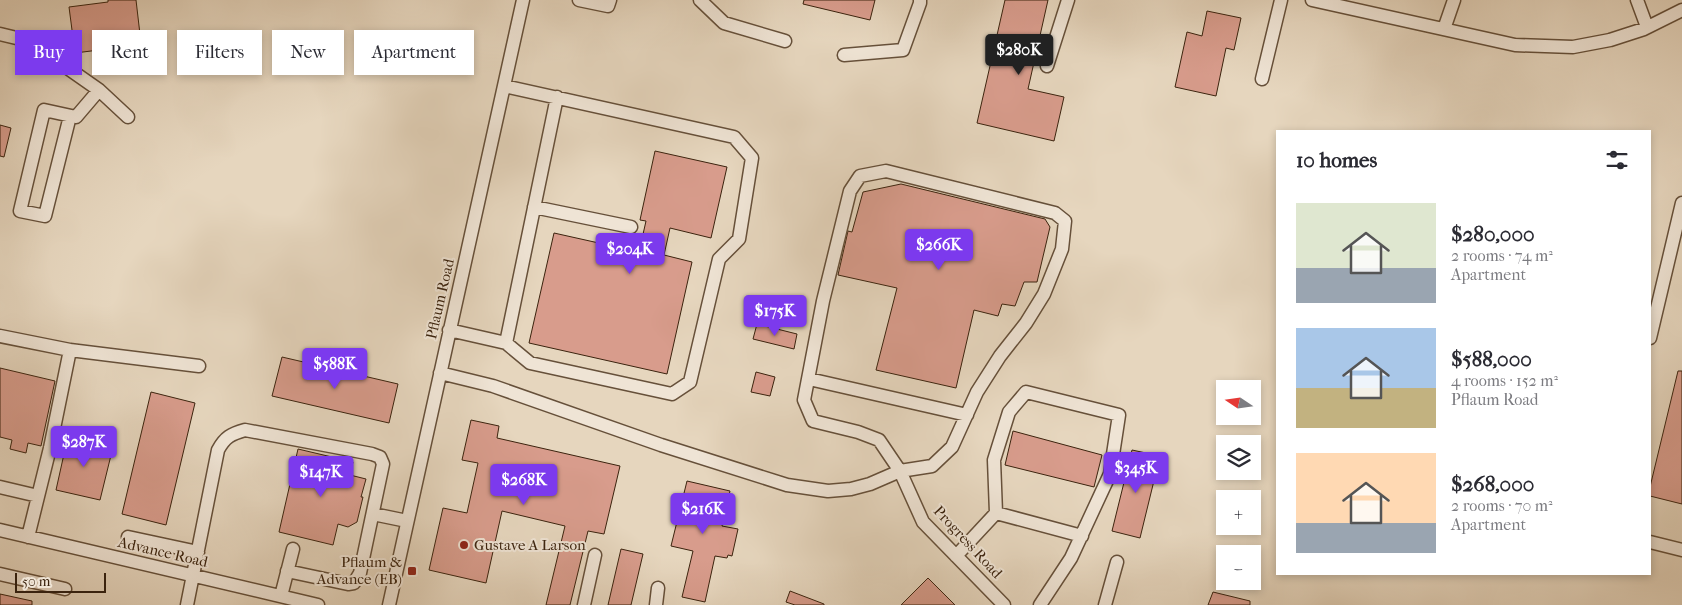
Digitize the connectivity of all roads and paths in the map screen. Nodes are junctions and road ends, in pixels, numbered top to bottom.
1 (523, 0) edge
2 (578, 0) edge
3 (610, 0) edge
4 (700, 0) edge
5 (920, 0) edge
6 (1068, 0) edge
7 (1281, 0) edge
8 (1312, 0) edge
9 (1454, 0) edge
10 (1637, 0) edge
11 (1682, 10) edge
12 (1647, 27) junction
13 (1444, 29) junction
14 (0, 34) edge
15 (785, 42) dead end
16 (844, 55) dead end
17 (1047, 66) dead end
18 (1262, 79) dead end
19 (504, 86) junction
20 (99, 90) junction
21 (557, 97) junction
22 (70, 116) junction
23 (128, 117) dead end
24 (1682, 202) edge
25 (534, 207) junction
26 (630, 227) dead end
27 (450, 330) junction
28 (1651, 334) edge
29 (0, 336) edge
30 (506, 343) junction
31 (70, 350) junction
32 (199, 366) dead end
33 (440, 373) junction
34 (809, 379) junction
35 (967, 415) junction
36 (900, 471) junction
37 (0, 487) edge
38 (38, 496) junction
39 (996, 513) junction
40 (373, 514) junction
41 (407, 521) junction
42 (0, 530) edge
43 (1082, 536) junction
44 (28, 537) junction
45 (128, 537) dead end
46 (1651, 542) edge
47 (293, 549) dead end
48 (1682, 550) edge
49 (198, 552) junction
50 (595, 555) dead end
51 (956, 556) junction
52 (1117, 562) dead end
53 (287, 572) junction
54 (0, 574) edge
55 (193, 575) junction
56 (658, 588) dead end
57 (64, 589) dead end
58 (281, 596) junction
59 (187, 605) edge
60 (318, 605) edge
61 (389, 605) edge
62 (584, 605) edge
63 (656, 605) edge
64 (1004, 605) edge
65 (1040, 605) edge
66 (1105, 605) edge

1 - 19 street, Pflaum Road
2 - 3 street
4 - 15 street
5 - 16 street
6 - 17 street
7 - 18 street
8 - 13 street
9 - 13 street
10 - 12 street
11 - 12 street
12 - 13 street
14 - 20 street
19 - 21 street
19 - 27 street, Pflaum Road
20 - 22 street
20 - 23 street
21 - 25 street
21 - 30 street
22 - 22 street
24 - 28 street
25 - 26 street
25 - 30 street
27 - 30 street
27 - 33 street, Pflaum Road
29 - 31 street
31 - 32 street
31 - 38 street
33 - 36 street
33 - 41 street, Pflaum Road
34 - 35 street
34 - 35 street
34 - 36 street, Progress Road
35 - 36 street
36 - 51 street, Progress Road
37 - 38 street
38 - 44 street
39 - 43 street
39 - 43 street
39 - 51 street
40 - 41 street
40 - 49 street
40 - 53 street
41 - 61 street, Pflaum Road
42 - 44 street, Advance Road
43 - 65 street
44 - 55 street, Advance Road
45 - 49 street
46 - 48 street
47 - 53 street
49 - 55 street
50 - 62 street
51 - 64 street, Progress Road
52 - 66 street
53 - 58 street
54 - 57 street
55 - 58 street, Advance Road
55 - 59 street
56 - 63 street
58 - 60 street, Advance Road

